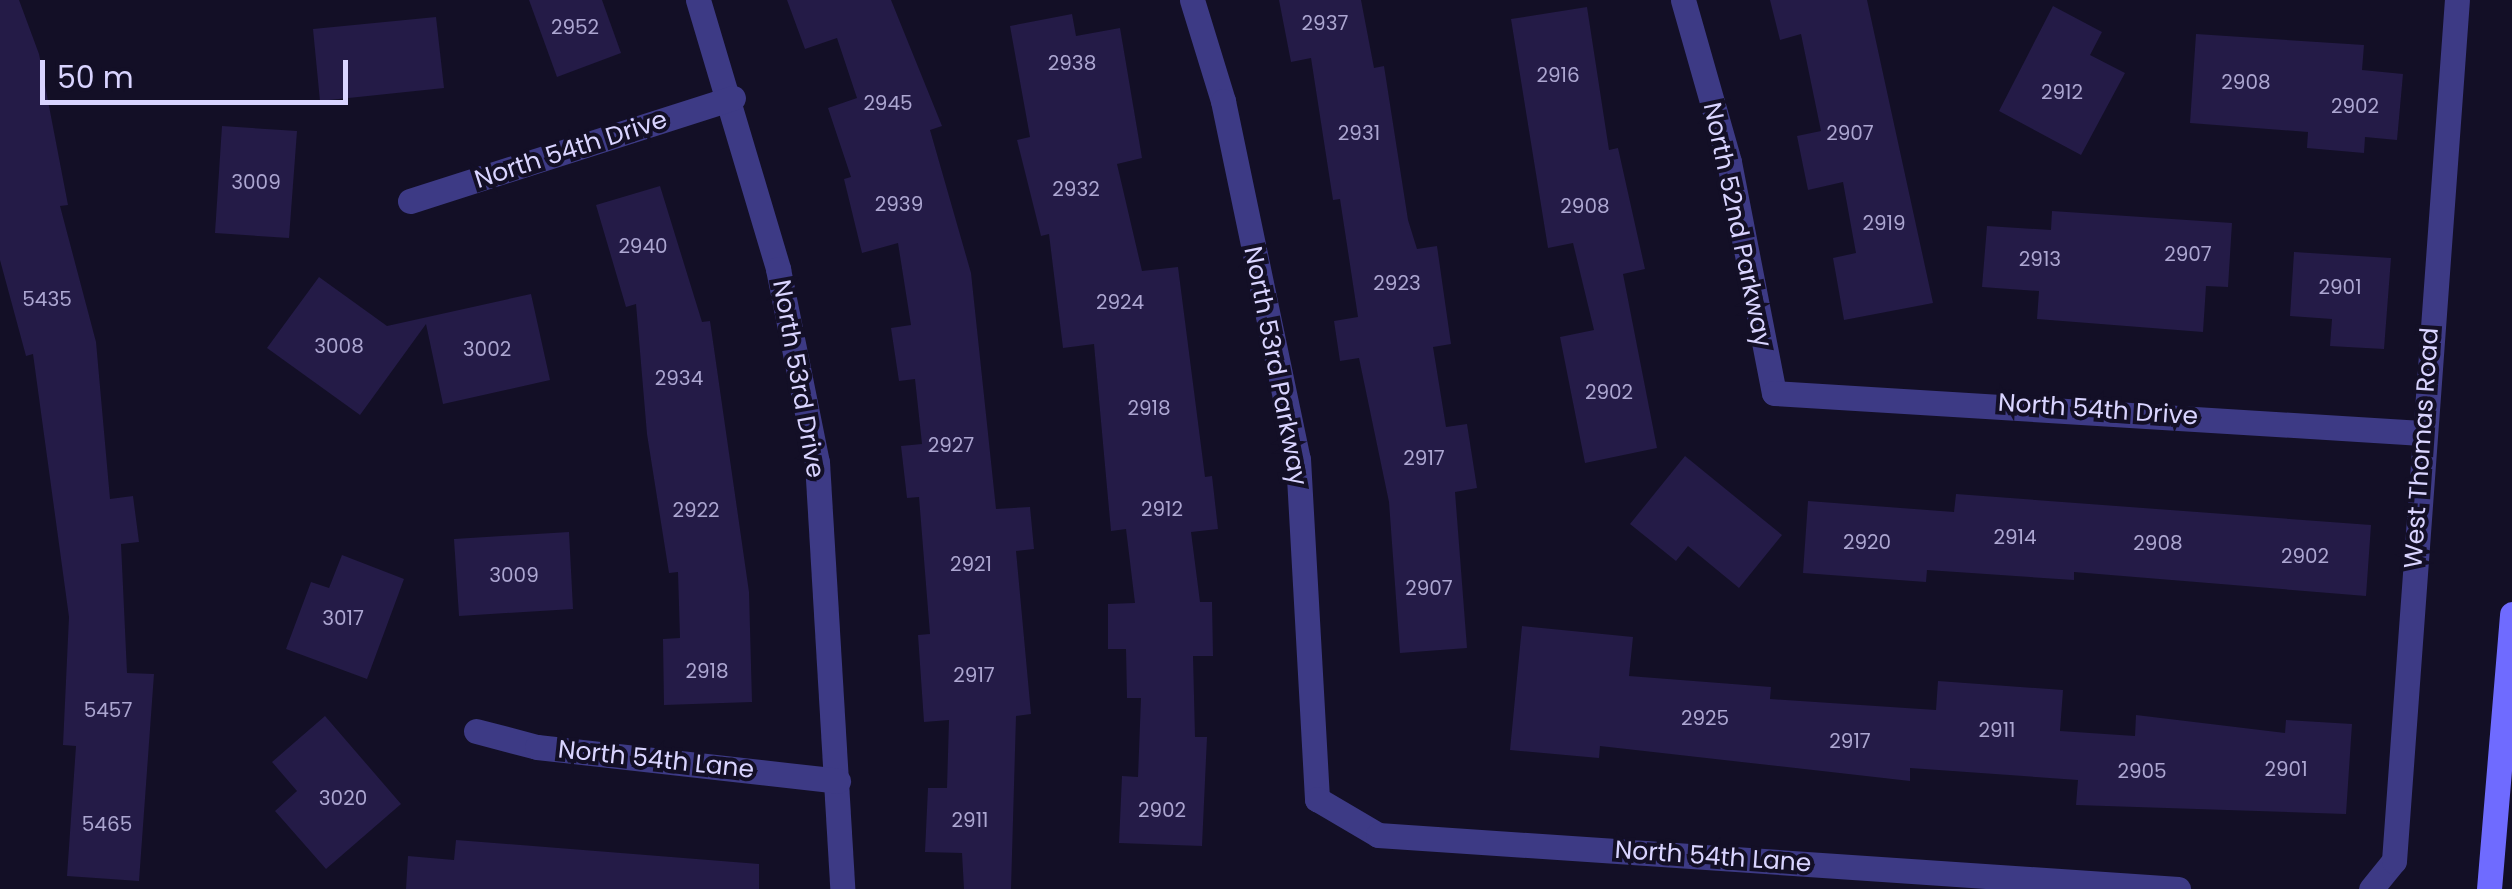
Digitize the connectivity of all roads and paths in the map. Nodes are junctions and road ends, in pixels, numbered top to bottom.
1 (698, 0) edge
2 (1192, 0) edge
3 (1682, 0) edge
4 (2458, 0) edge
5 (732, 98) junction
6 (410, 202) dead end
7 (1774, 393) joint
8 (2422, 433) junction
9 (2512, 614) edge
10 (476, 731) dead end
11 (838, 781) junction
12 (1317, 799) joint
13 (842, 889) edge
14 (2178, 889) edge
15 (2372, 889) edge
16 (2489, 889) edge

1 - 5 street, North 53rd Drive
2 - 12 street, North 53rd Parkway
3 - 7 street, North 52nd Parkway
4 - 8 street, West Thomas Road
5 - 6 street, North 54th Drive
5 - 11 street, North 53rd Drive
7 - 8 street, North 54th Drive
8 - 15 street, West Thomas Road
9 - 16 main road
10 - 11 street, North 54th Lane
11 - 13 street, North 53rd Drive
12 - 14 street, North 54th Lane

